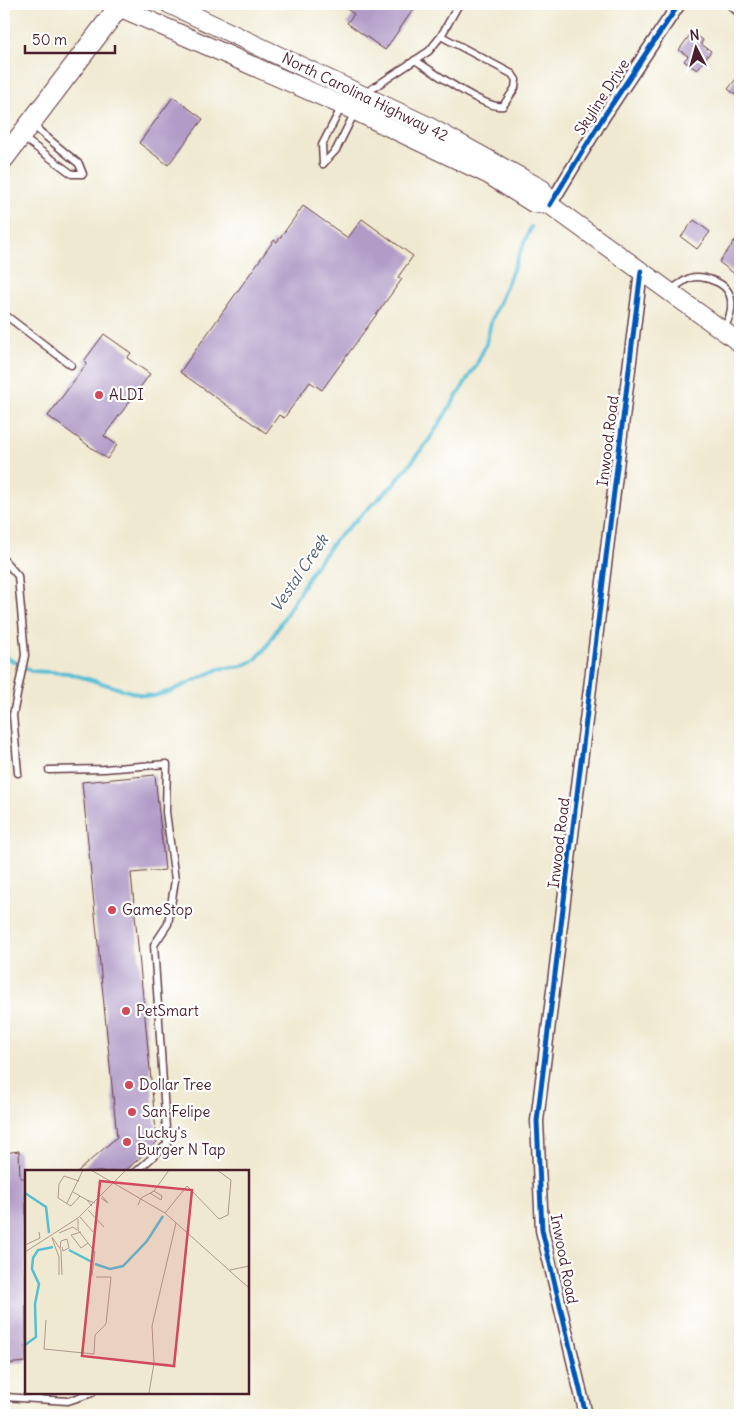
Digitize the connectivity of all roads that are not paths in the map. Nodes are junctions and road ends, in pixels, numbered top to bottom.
1 (169, 4) edge
2 (459, 4) edge
3 (678, 4) edge
4 (733, 4) edge
5 (117, 5) edge
6 (740, 10) edge
7 (441, 36) junction
8 (415, 60) junction
9 (353, 102) junction
10 (25, 130) junction
11 (4, 158) edge
12 (550, 205) junction
13 (641, 271) junction
14 (669, 291) junction
15 (4, 314) edge
16 (723, 330) junction
17 (740, 343) edge
18 (72, 365) dead end
19 (4, 560) edge
20 (49, 770) dead end
21 (18, 773) dead end
22 (138, 1170) edge
23 (89, 1394) edge
24 (4, 1397) edge
25 (586, 1415) edge

1 - 9 main road, North Carolina Highway 42
2 - 7 lane
3 - 12 street, Skyline Drive
4 - 6 street
5 - 9 main road
5 - 10 main road
7 - 8 lane
7 - 8 lane
8 - 9 lane
9 - 9 lane
9 - 12 main road, North Carolina Highway 42
10 - 10 lane
10 - 11 main road
12 - 13 main road, North Carolina Highway 42
13 - 14 main road, North Carolina Highway 42
13 - 25 street, Inwood Road
14 - 16 main road, North Carolina Highway 42
14 - 16 lane
15 - 18 lane
16 - 17 main road, North Carolina Highway 42
19 - 21 lane
20 - 22 lane
23 - 24 lane

